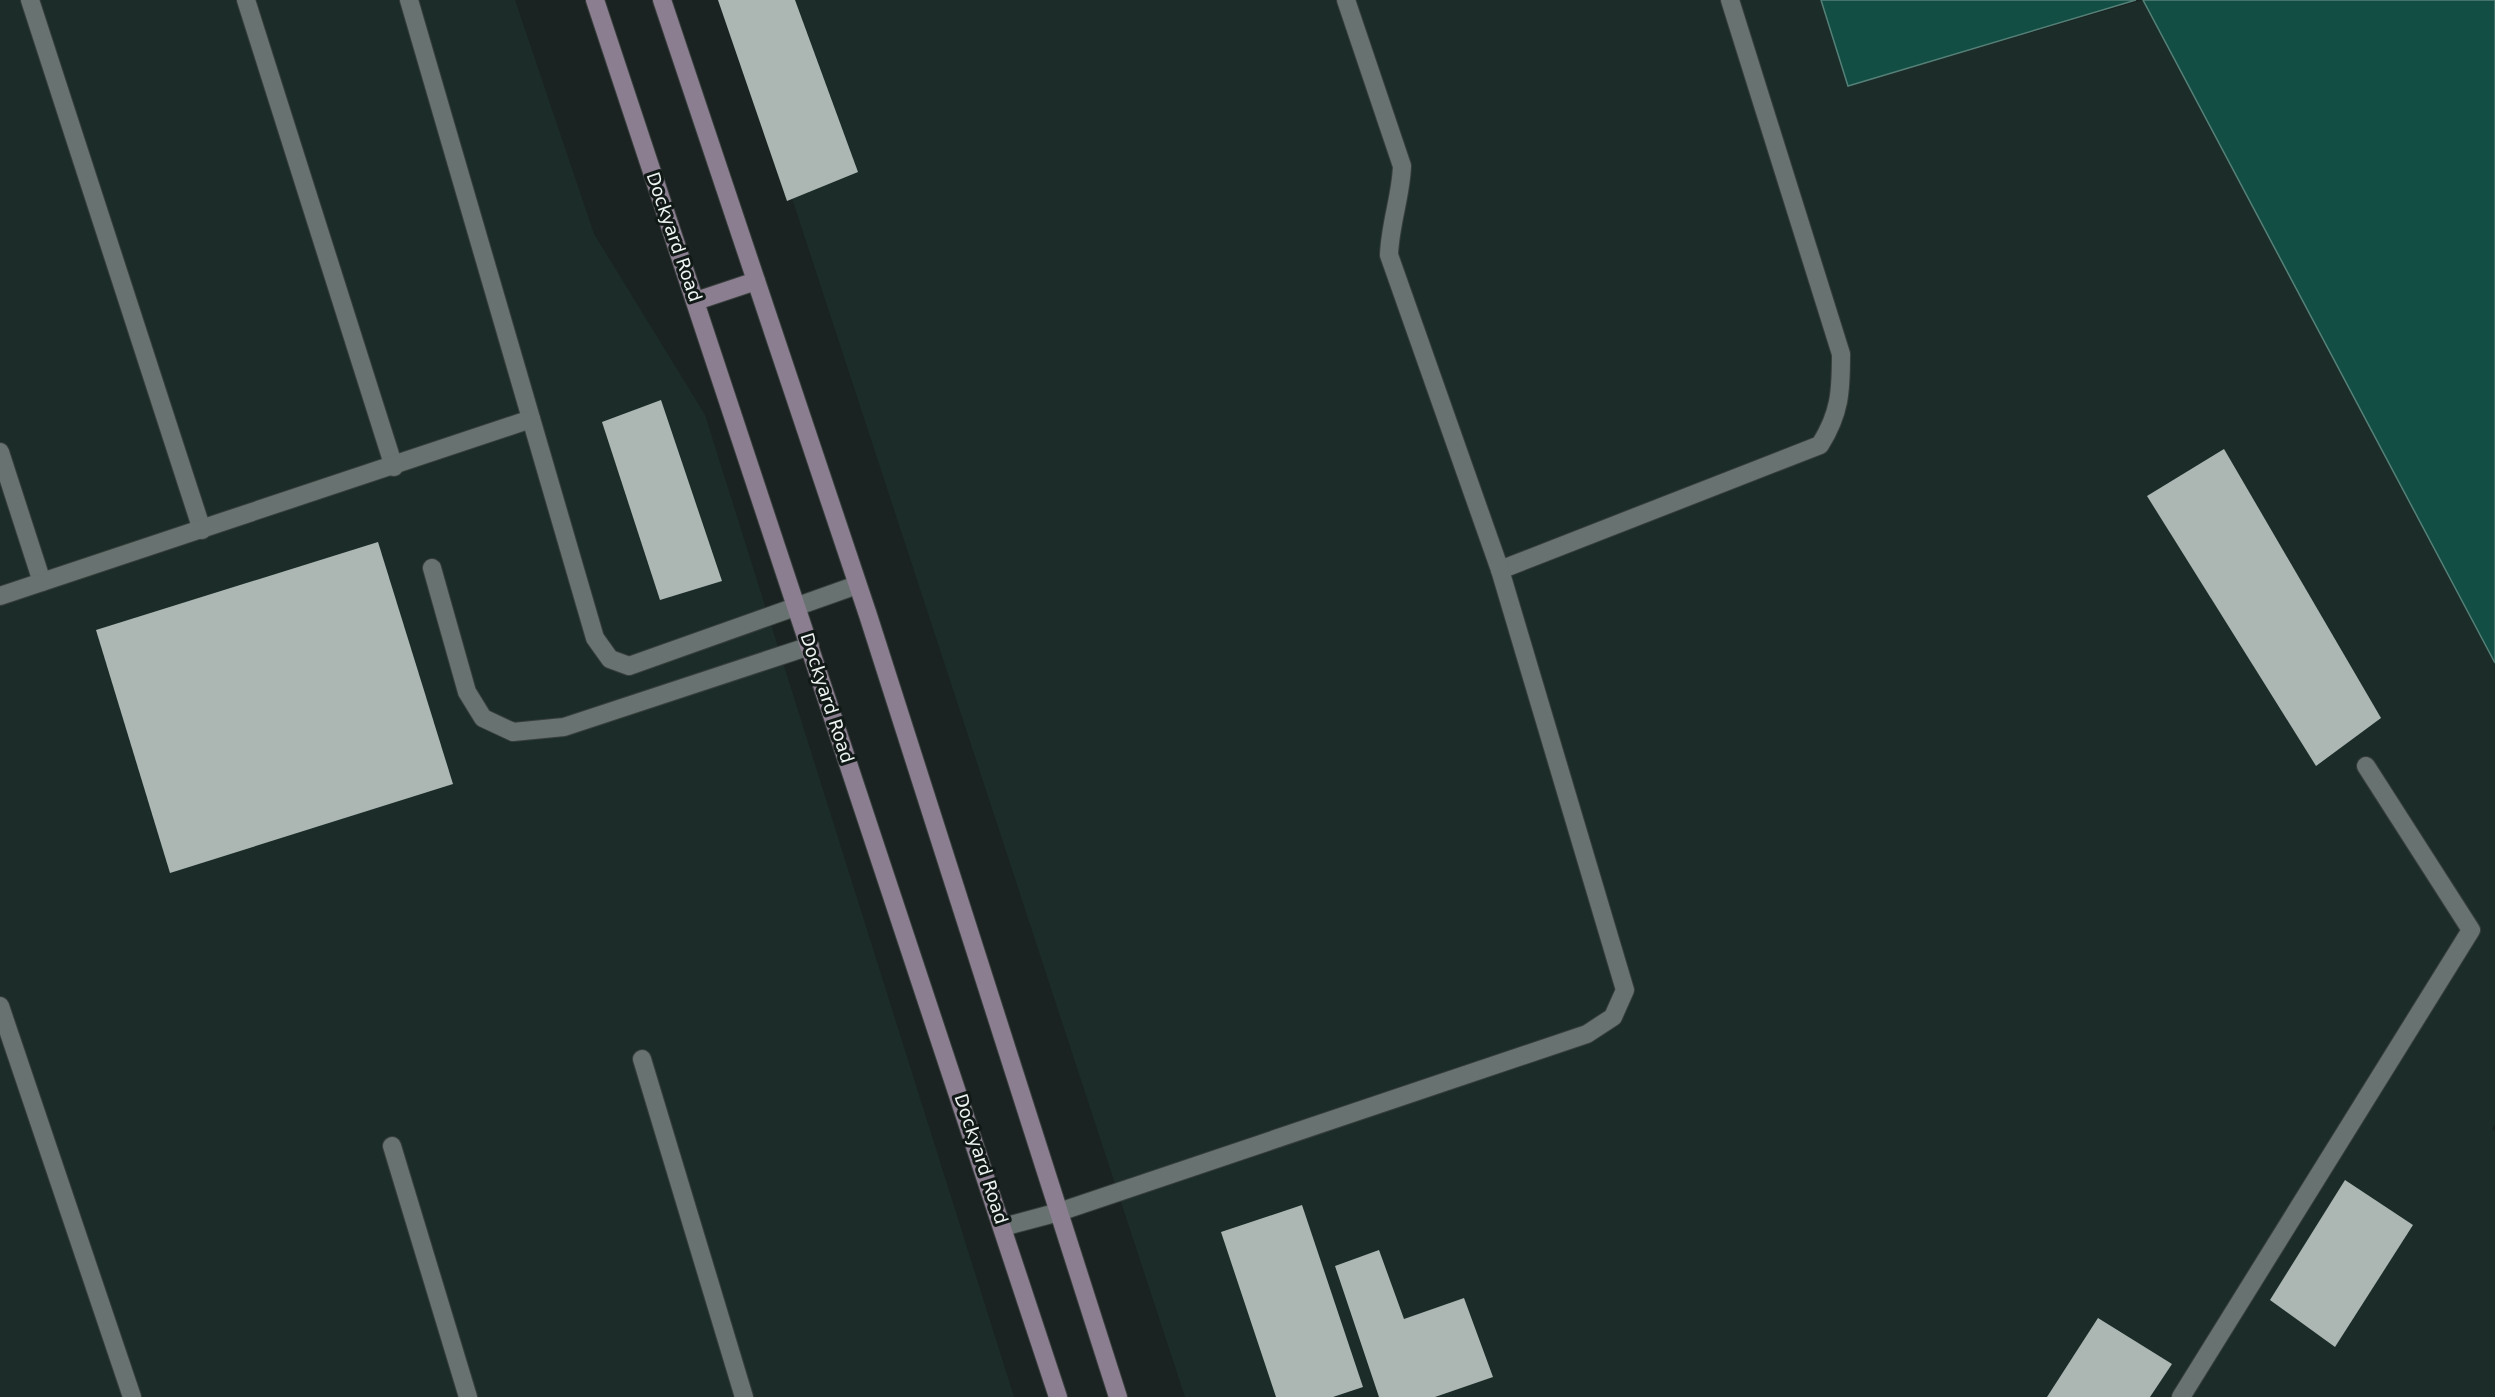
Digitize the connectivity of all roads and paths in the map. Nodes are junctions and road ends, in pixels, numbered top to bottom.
1 (30, 0) edge
2 (246, 0) edge
3 (409, 0) edge
4 (595, 0) edge
5 (662, 0) edge
6 (1346, 0) edge
7 (1730, 0) edge
8 (756, 281) junction
9 (696, 301) junction
10 (531, 419) junction
11 (0, 452) edge
12 (394, 466) junction
13 (202, 530) junction
14 (432, 568) dead end
15 (1500, 570) junction
16 (42, 582) junction
17 (857, 585) junction
18 (0, 596) edge
19 (798, 607) junction
20 (810, 646) junction
21 (2366, 766) dead end
22 (0, 1006) edge
23 (642, 1059) dead end
24 (392, 1146) dead end
25 (1059, 1212) junction
26 (1003, 1227) junction
27 (132, 1397) edge
28 (468, 1397) edge
29 (744, 1397) edge
30 (1058, 1397) edge
31 (1118, 1397) edge
32 (2181, 1397) edge

1 - 13 lane
2 - 12 lane
3 - 10 lane
4 - 9 street, Dockyard Road
5 - 8 street
6 - 15 lane
7 - 15 lane
8 - 9 street
8 - 17 street
9 - 19 street, Dockyard Road
10 - 12 lane
10 - 19 lane
11 - 16 lane
12 - 13 lane
13 - 16 lane
14 - 20 lane
15 - 25 lane
16 - 18 lane
17 - 19 lane
17 - 25 street
19 - 20 street, Dockyard Road
20 - 26 street, Dockyard Road
21 - 32 lane
22 - 27 lane
23 - 29 lane
24 - 28 lane
25 - 26 lane
25 - 31 street
26 - 30 street, Dockyard Road

